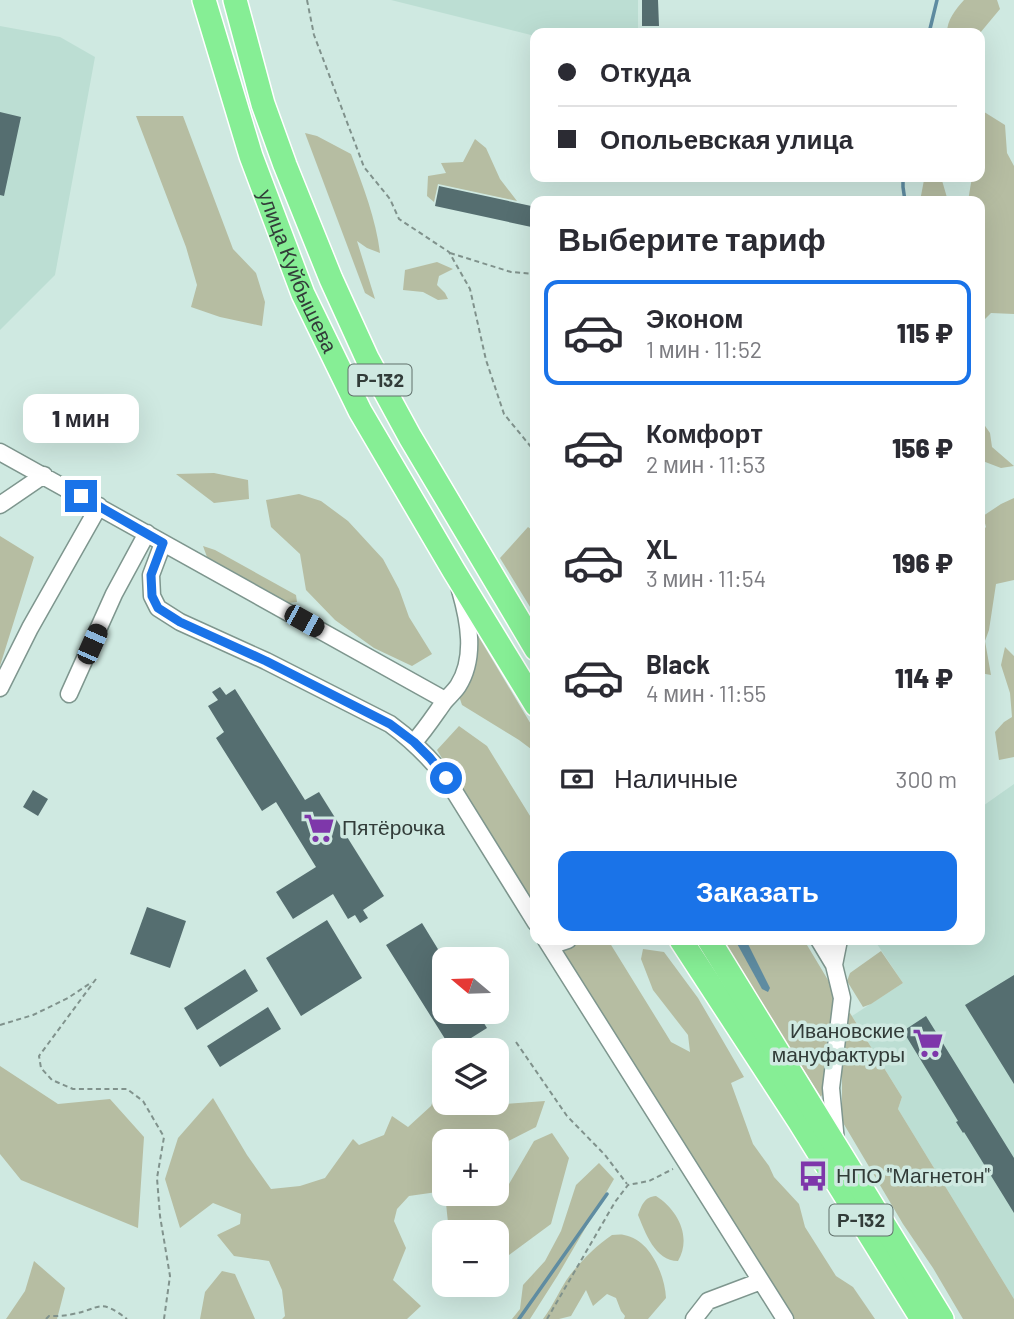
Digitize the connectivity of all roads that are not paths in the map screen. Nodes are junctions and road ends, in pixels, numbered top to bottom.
1 (204, 0) edge
2 (235, 0) edge
3 (246, 0) edge
4 (247, 50) junction
5 (0, 452) edge
6 (44, 475) junction
7 (0, 505) edge
8 (99, 506) junction
9 (147, 533) junction
10 (163, 543) junction
11 (454, 571) junction
12 (530, 639) edge
13 (0, 688) edge
14 (69, 694) dead end
15 (530, 695) edge
16 (445, 700) junction
17 (414, 742) junction
18 (530, 913) edge
19 (549, 945) edge
20 (684, 945) edge
21 (712, 945) edge
22 (822, 945) edge
23 (838, 945) edge
24 (834, 965) junction
25 (836, 1144) junction
26 (761, 1281) junction
27 (694, 1319) edge
28 (785, 1319) edge
29 (922, 1319) edge
30 (942, 1319) edge

1 - 11 highway, улица Куйбышева / Р-132
2 - 4 highway, улица Куйбышева / Р-132
3 - 4 street
4 - 12 highway, улица Куйбышева / Р-132
5 - 6 street
6 - 7 street
6 - 8 street
8 - 9 street
8 - 13 street
9 - 10 street
9 - 14 street
10 - 16 street
10 - 17 street
11 - 15 highway, улица Куйбышева / Р-132
11 - 16 street
16 - 17 street
17 - 18 street
19 - 26 street
20 - 29 highway, Р-132
21 - 25 highway, Р-132
22 - 24 street
23 - 24 street
24 - 25 street
25 - 30 highway, Р-132
26 - 27 street
26 - 28 street

